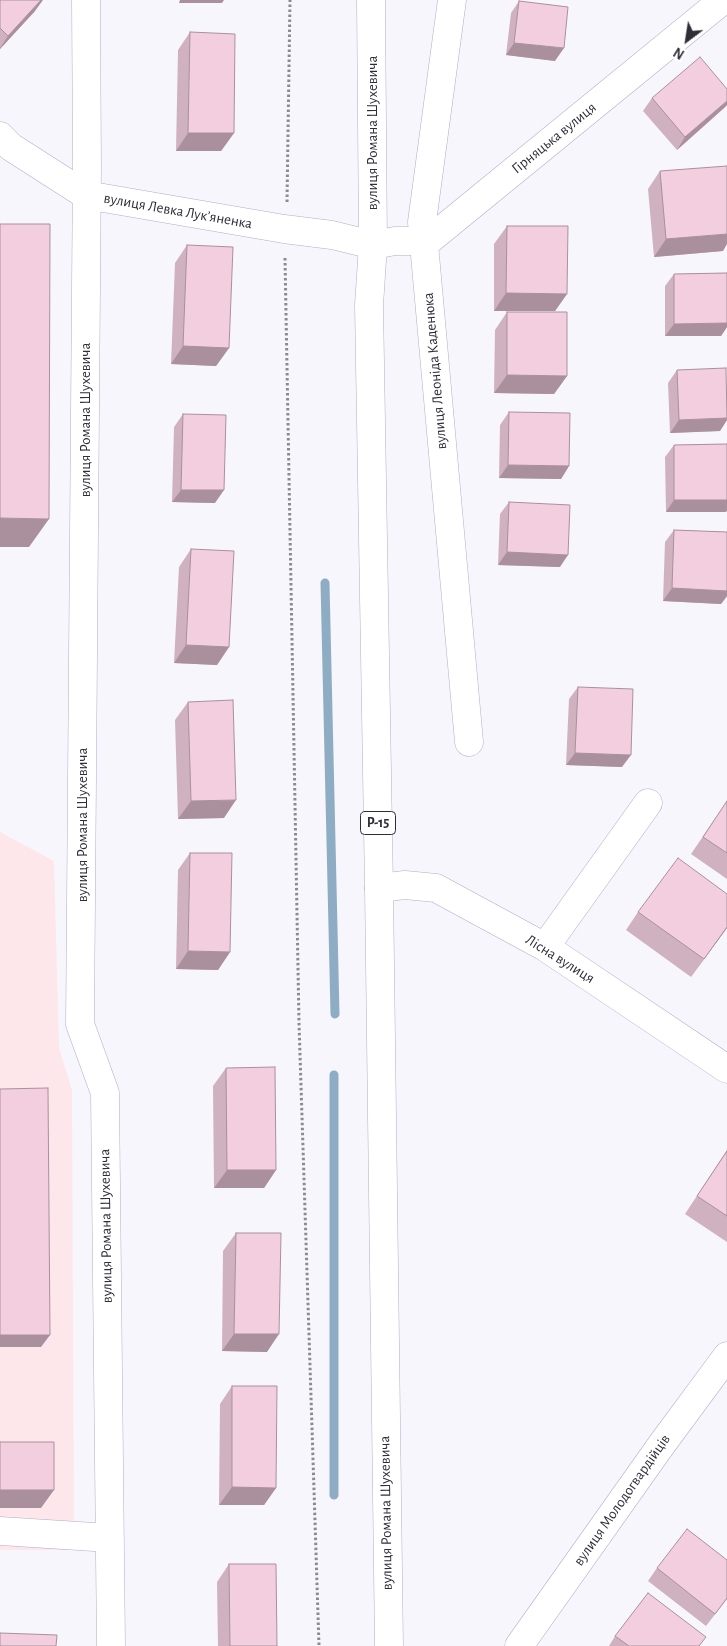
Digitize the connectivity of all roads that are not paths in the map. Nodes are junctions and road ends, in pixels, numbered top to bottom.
1 (86, 0) edge
2 (371, 0) edge
3 (452, 0) edge
4 (724, 0) edge
5 (703, 8) edge
6 (0, 136) edge
7 (86, 195) junction
8 (423, 241) junction
9 (373, 244) junction
10 (469, 742) dead end
11 (648, 803) dead end
12 (379, 888) junction
13 (545, 948) junction
14 (727, 1069) edge
15 (727, 1356) edge
16 (0, 1530) edge
17 (110, 1538) junction
18 (112, 1646) edge
19 (388, 1646) edge
20 (519, 1646) edge

1 - 7 street, вулиця Романа Шухевича
2 - 9 street, вулиця Романа Шухевича / Р-15
3 - 8 street, вулиця Леоніда Каденюка
4 - 5 street, Гірняцька вулиця
5 - 8 street, Гірняцька вулиця
6 - 7 street, вулиця Левка Лукʼяненка
7 - 9 street, вулиця Левка Лукʼяненка
7 - 17 street, вулиця Романа Шухевича
8 - 9 street
8 - 10 street, вулиця Леоніда Каденюка
9 - 12 street, вулиця Романа Шухевича / Р-15
11 - 13 street
12 - 13 street, Лісна вулиця
12 - 19 street, вулиця Романа Шухевича / Р-15
13 - 14 street, Лісна вулиця
15 - 20 street, вулиця Молодогвардійців
16 - 17 street
17 - 18 street, вулиця Романа Шухевича

